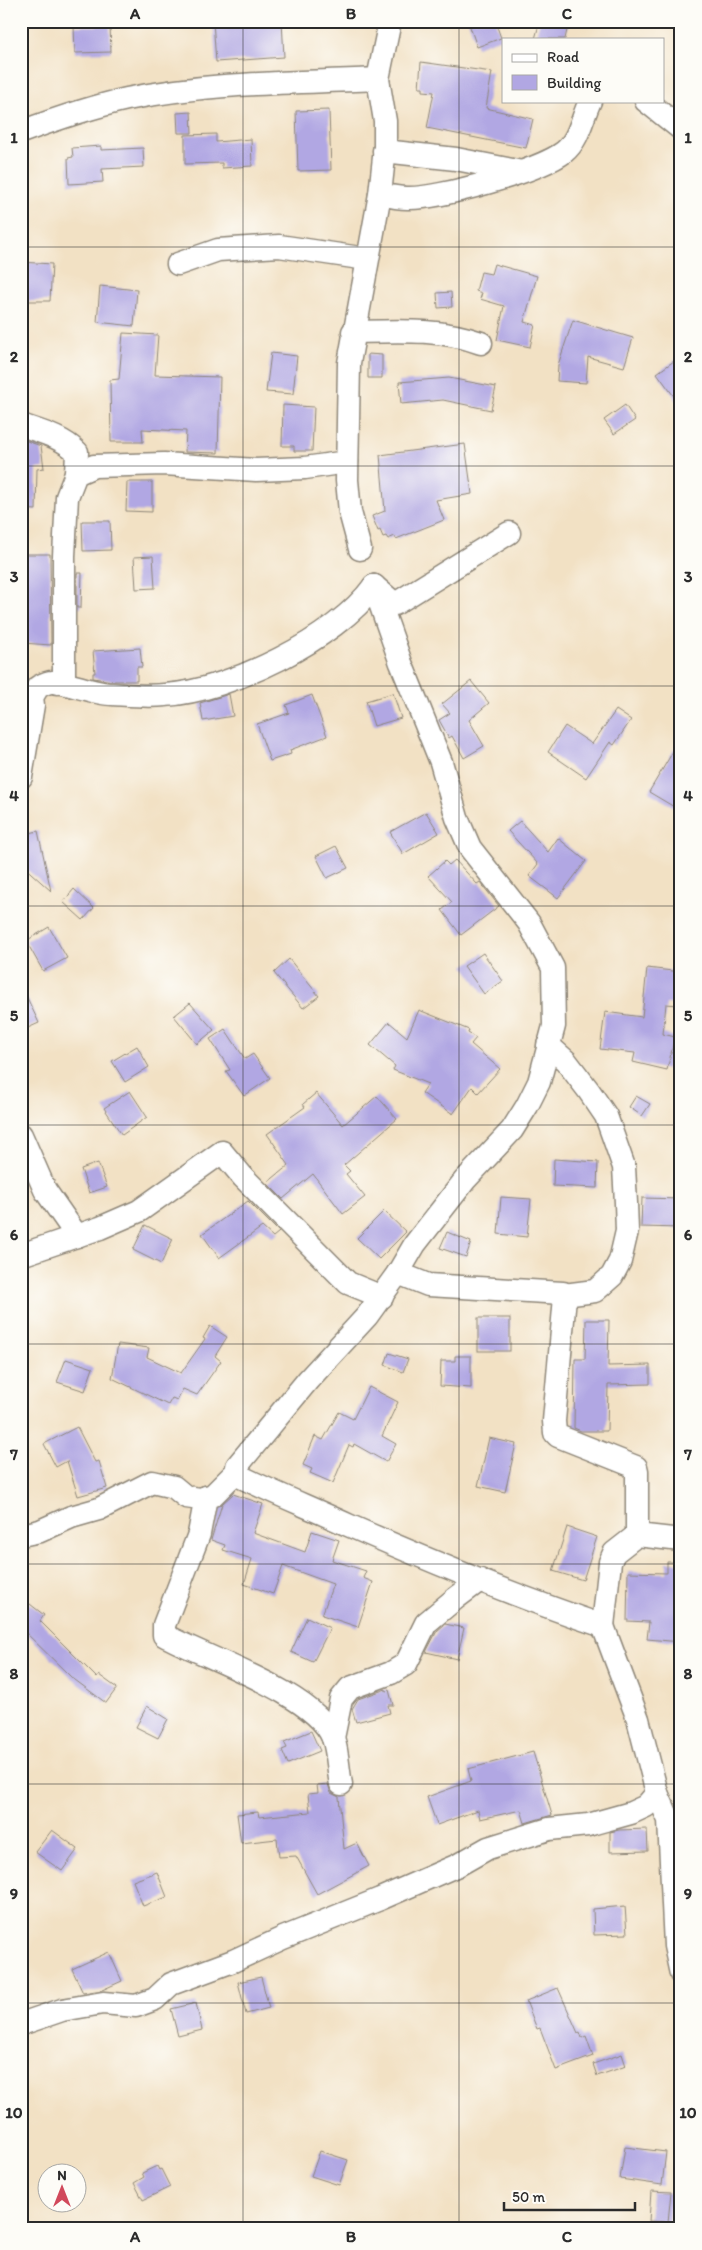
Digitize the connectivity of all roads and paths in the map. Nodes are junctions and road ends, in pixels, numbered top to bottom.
1 (390, 21) edge
2 (378, 79) junction
3 (590, 102) edge
4 (647, 102) edge
5 (681, 129) edge
6 (21, 132) edge
7 (384, 151) junction
8 (522, 172) junction
9 (380, 194) junction
10 (368, 259) junction
11 (178, 264) dead end
12 (353, 332) junction
13 (481, 343) dead end
14 (21, 425) edge
15 (347, 462) junction
16 (76, 474) junction
17 (509, 533) dead end
18 (360, 549) dead end
19 (374, 586) junction
20 (57, 683) junction
21 (21, 777) edge
22 (548, 1044) junction
23 (21, 1135) edge
24 (76, 1236) junction
25 (21, 1255) edge
26 (398, 1272) junction
27 (564, 1294) junction
28 (382, 1298) junction
29 (236, 1472) junction
30 (206, 1497) junction
31 (21, 1535) edge
32 (637, 1535) junction
33 (681, 1540) edge
34 (480, 1580) junction
35 (603, 1626) junction
36 (333, 1738) junction
37 (341, 1784) dead end
38 (657, 1793) junction
39 (681, 1974) edge
40 (21, 2024) edge

1 - 2 street
2 - 6 street
2 - 7 street
3 - 8 street
4 - 5 street
7 - 8 street
7 - 9 street
8 - 9 street
9 - 10 street
10 - 11 street
10 - 12 street
12 - 13 street
12 - 15 street
14 - 16 street
15 - 16 street
15 - 18 street
16 - 20 street
17 - 19 street
19 - 20 street
19 - 22 street
20 - 21 street
22 - 26 street
22 - 27 street
23 - 24 street
24 - 25 street
24 - 28 street
26 - 27 street
26 - 28 street
27 - 32 street
28 - 29 street
29 - 30 street
29 - 34 street
30 - 31 street
30 - 36 street
32 - 33 street
32 - 35 street
34 - 35 street
34 - 36 street
35 - 38 street
36 - 37 street
38 - 39 street
38 - 40 street

